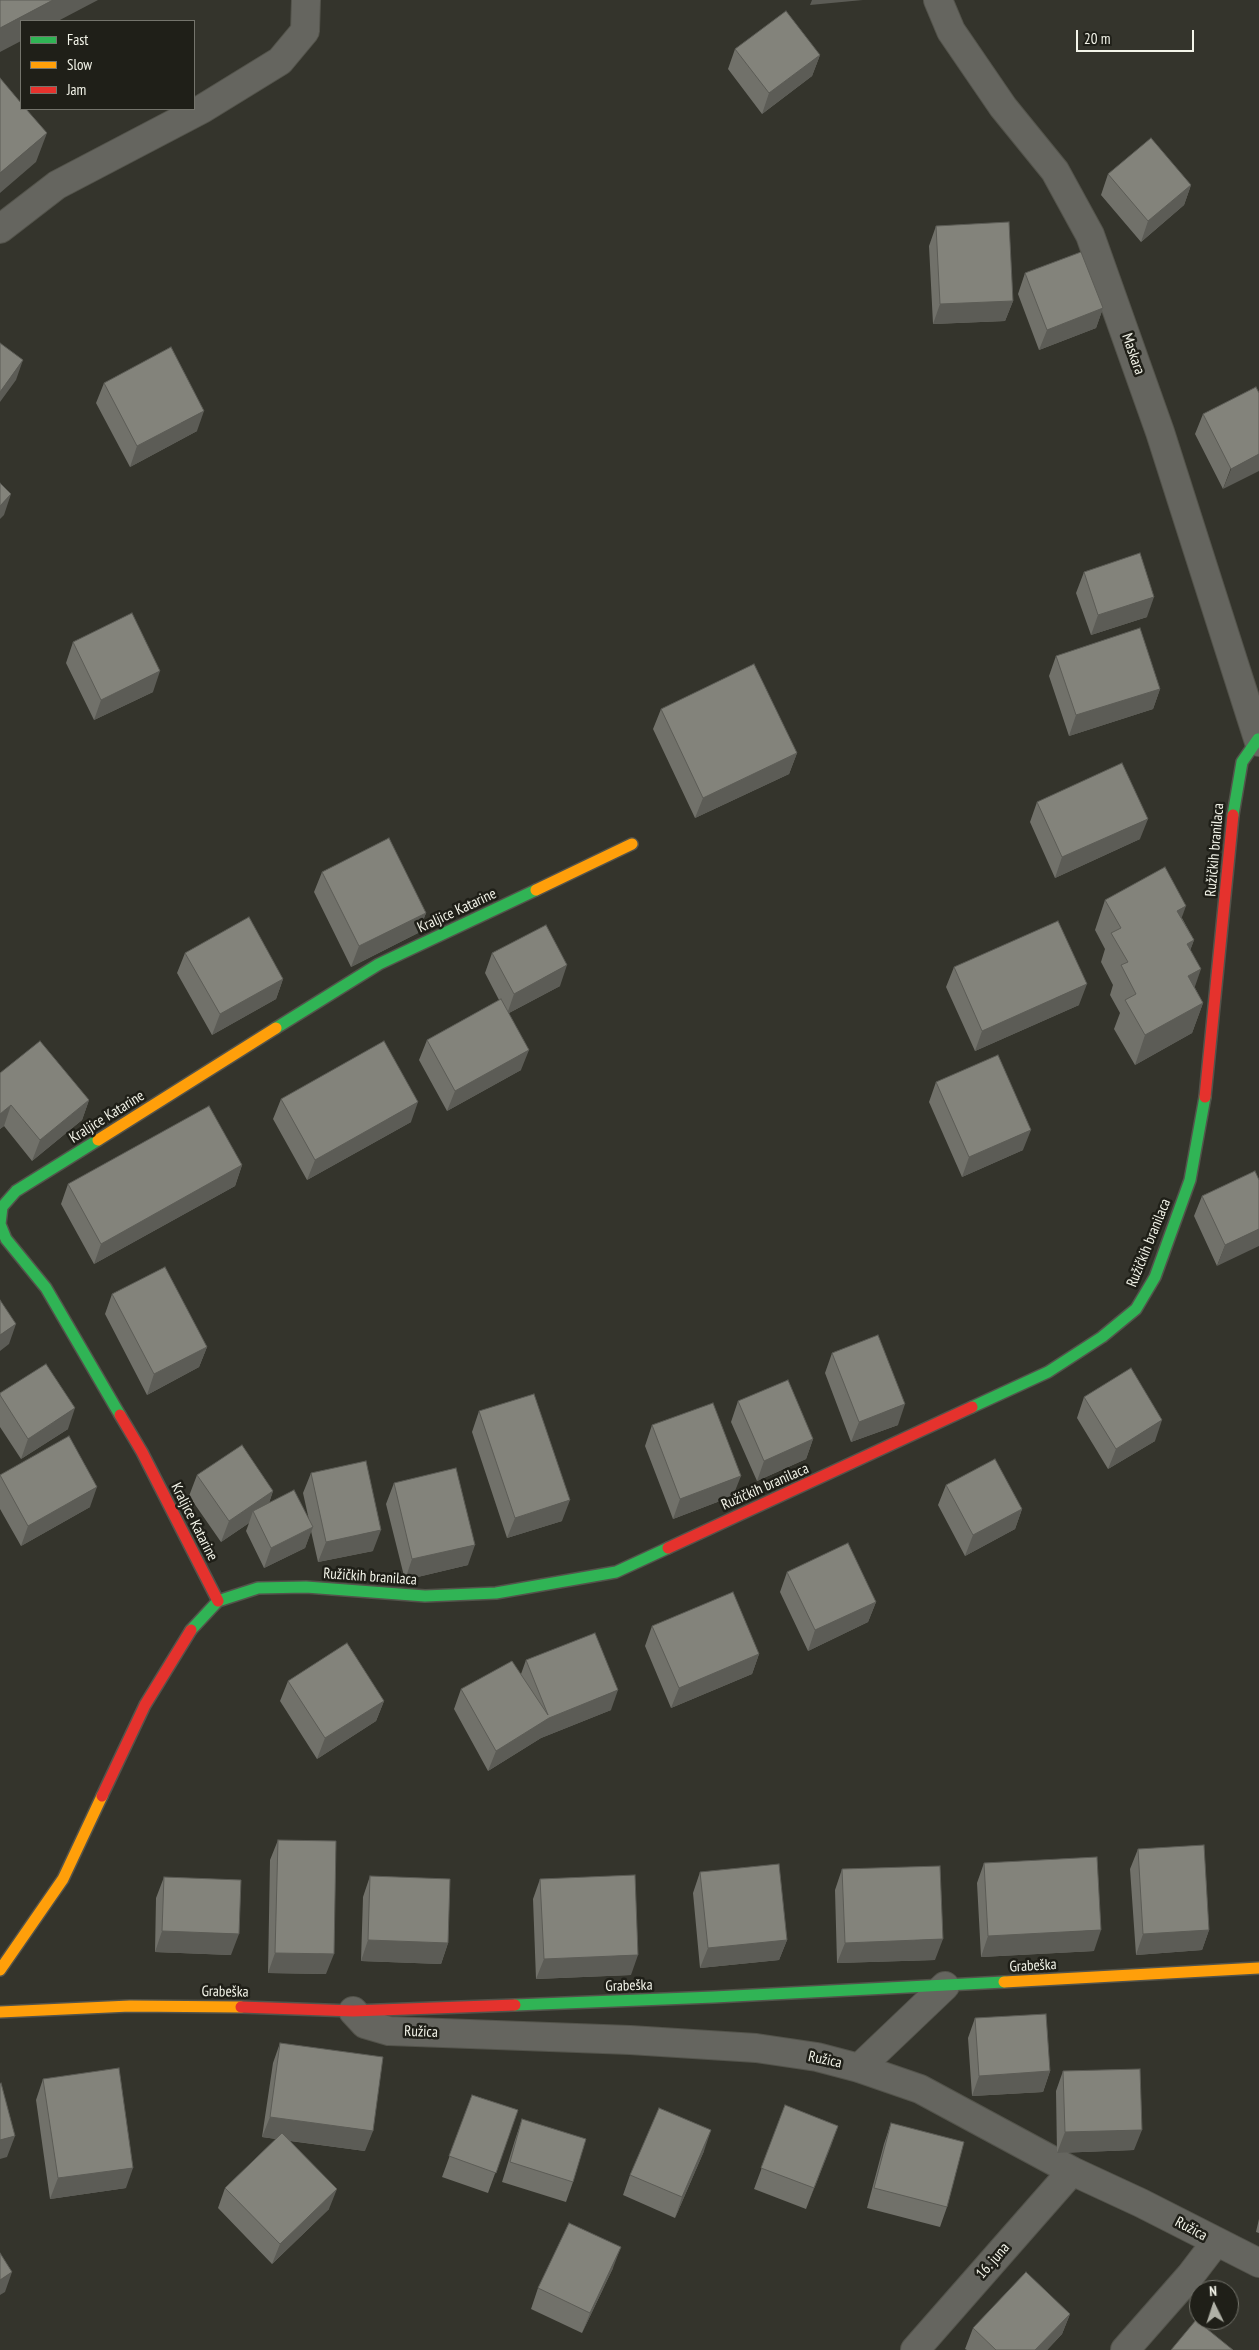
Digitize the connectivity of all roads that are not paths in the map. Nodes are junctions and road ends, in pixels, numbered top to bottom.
1 (306, 0) edge
2 (938, 0) edge
3 (0, 229) edge
4 (1258, 740) edge
5 (632, 844) dead end
6 (218, 1601) junction
7 (1259, 1968) edge
8 (0, 1970) edge
9 (945, 1986) junction
10 (352, 2011) junction
11 (0, 2012) edge
12 (859, 2068) junction
13 (1072, 2171) junction
14 (1216, 2242) junction
15 (1259, 2263) edge
16 (915, 2350) edge
17 (1125, 2350) edge

1 - 3 street
2 - 4 street, Maskara
4 - 6 street, Ružičkih branilaca
5 - 6 street, Kraljice Katarine
6 - 8 street, Ružičkih branilaca
7 - 9 street, Grabeška
9 - 10 street, Grabeška
9 - 12 street
10 - 11 street, Grabeška
10 - 12 street, Ružica
12 - 13 street, Ružica
13 - 14 street, Ružica
13 - 16 street, 16. juna
14 - 15 street, Ružica
14 - 17 street

